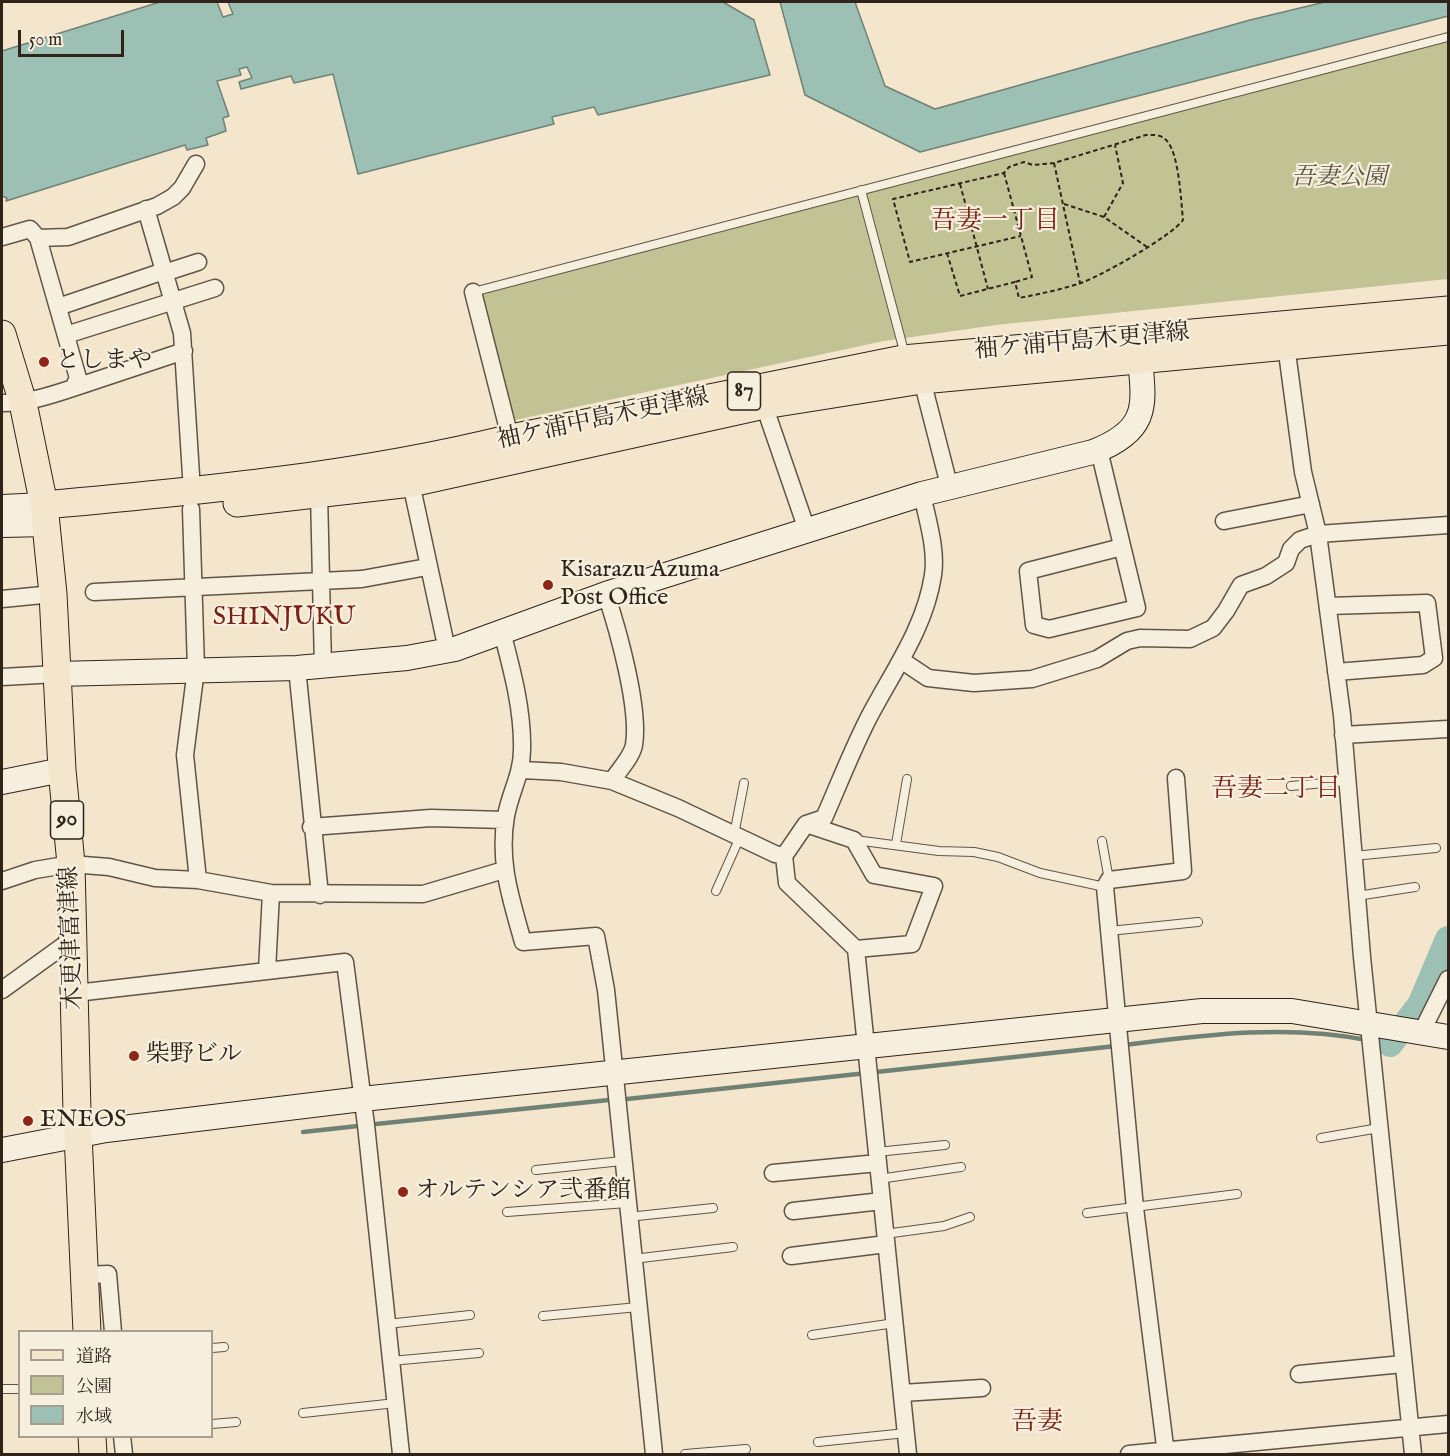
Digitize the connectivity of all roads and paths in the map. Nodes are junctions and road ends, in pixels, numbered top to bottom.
1 (1449, 38) edge
2 (1114, 144) junction
3 (1054, 163) junction
4 (196, 164) dead end
5 (1004, 173) junction
6 (959, 184) junction
7 (861, 190) junction
8 (1064, 204) junction
9 (146, 209) junction
10 (1104, 217) junction
11 (1021, 236) junction
12 (2, 237) edge
13 (38, 238) junction
14 (976, 246) junction
15 (1147, 247) junction
16 (947, 253) junction
17 (198, 262) dead end
18 (164, 272) junction
19 (1015, 282) junction
20 (1080, 284) junction
21 (215, 288) dead end
22 (988, 289) junction
23 (473, 292) joint
24 (172, 300) junction
25 (58, 307) junction
26 (1449, 310) edge
27 (1449, 331) edge
28 (2, 334) edge
29 (66, 335) junction
30 (1286, 345) junction
31 (1139, 349) junction
32 (184, 351) junction
33 (914, 370) junction
34 (73, 388) junction
35 (12, 403) edge
36 (764, 405) junction
37 (513, 449) junction
38 (1099, 450) junction
39 (411, 483) junction
40 (949, 485) junction
41 (319, 493) junction
42 (922, 494) junction
43 (192, 500) junction
44 (1311, 504) junction
45 (2, 507) edge
46 (45, 515) junction
47 (1224, 521) dead end
48 (2, 525) edge
49 (1449, 525) edge
50 (807, 530) junction
51 (1318, 534) junction
52 (1122, 547) junction
53 (428, 567) junction
54 (320, 581) junction
55 (194, 587) junction
56 (94, 592) dead end
57 (53, 594) junction
58 (606, 594) junction
59 (2, 598) edge
60 (1328, 606) junction
61 (502, 632) junction
62 (447, 650) junction
63 (901, 660) junction
64 (323, 667) junction
65 (196, 669) junction
66 (297, 669) junction
67 (1336, 672) junction
68 (57, 674) junction
69 (2, 677) edge
70 (1447, 729) edge
71 (1343, 735) junction
72 (62, 770) junction
73 (522, 770) junction
74 (1176, 778) dead end
75 (907, 779) dead end
76 (612, 781) junction
77 (1347, 781) junction
78 (2, 782) edge
79 (744, 783) dead end
80 (1290, 786) dead end
81 (506, 820) junction
82 (806, 825) junction
83 (311, 827) junction
84 (737, 836) junction
85 (854, 840) junction
86 (1102, 841) dead end
87 (896, 844) junction
88 (1436, 848) dead end
89 (784, 856) junction
90 (1353, 856) junction
91 (71, 864) junction
92 (504, 870) junction
93 (198, 880) junction
94 (2, 881) edge
95 (1107, 884) junction
96 (1415, 887) dead end
97 (716, 891) dead end
98 (271, 893) junction
99 (320, 895) junction
100 (1357, 896) junction
101 (1198, 922) dead end
102 (1108, 931) junction
103 (74, 938) junction
104 (855, 949) junction
105 (267, 971) junction
106 (1449, 979) edge
107 (2, 990) edge
108 (76, 993) junction
109 (1117, 1021) junction
110 (1369, 1023) junction
111 (1422, 1031) junction
112 (1449, 1037) edge
113 (866, 1048) junction
114 (614, 1074) junction
115 (363, 1099) junction
116 (1379, 1128) junction
117 (78, 1136) junction
118 (1321, 1138) dead end
119 (945, 1145) dead end
120 (2, 1150) edge
121 (622, 1161) junction
122 (878, 1165) junction
123 (961, 1167) dead end
124 (536, 1170) dead end
125 (772, 1173) dead end
126 (1237, 1194) dead end
127 (882, 1201) junction
128 (713, 1208) dead end
129 (1136, 1208) junction
130 (628, 1210) junction
131 (793, 1211) dead end
132 (507, 1212) dead end
133 (1087, 1213) dead end
134 (970, 1217) dead end
135 (886, 1239) junction
136 (733, 1247) dead end
137 (791, 1256) dead end
138 (633, 1259) junction
139 (84, 1275) junction
140 (638, 1307) junction
141 (470, 1315) dead end
142 (543, 1316) dead end
143 (895, 1323) junction
144 (387, 1324) junction
145 (87, 1330) edge
146 (113, 1330) edge
147 (812, 1335) dead end
148 (224, 1347) dead end
149 (213, 1348) edge
150 (479, 1353) dead end
151 (391, 1361) junction
152 (1403, 1364) junction
153 (1299, 1374) dead end
154 (982, 1388) dead end
155 (2, 1389) edge
156 (18, 1389) edge
157 (902, 1393) junction
158 (396, 1403) junction
159 (303, 1413) dead end
160 (236, 1422) dead end
161 (213, 1424) edge
162 (1449, 1424) edge
163 (1409, 1428) junction
164 (906, 1432) junction
165 (92, 1438) edge
166 (122, 1438) edge
167 (818, 1442) dead end
168 (746, 1449) dead end
169 (1166, 1452) edge
170 (93, 1455) edge
171 (124, 1455) edge
172 (401, 1455) edge
173 (654, 1455) edge
174 (685, 1455) edge
175 (909, 1455) edge
176 (1129, 1455) edge
177 (1413, 1455) edge

1 - 7 lane
2 - 3 path
2 - 10 path
2 - 15 path
3 - 5 path
3 - 8 path
4 - 9 street
5 - 6 path
5 - 11 path
6 - 14 path
6 - 16 path
7 - 23 lane
7 - 33 lane
8 - 10 path
8 - 20 path
9 - 13 street
9 - 18 street
10 - 15 path
11 - 14 path
11 - 19 path
12 - 13 street
13 - 25 street
14 - 16 path
14 - 22 path
15 - 20 path
16 - 22 path
17 - 18 street
18 - 24 street
18 - 25 street
19 - 20 path
19 - 22 path
21 - 24 street
23 - 37 street
24 - 29 street
24 - 32 street
25 - 29 street
26 - 31 main road, 袖ケ浦中島木更津線 / 87
27 - 30 main road, 袖ケ浦中島木更津線 / 87
28 - 35 main road, 木更津富津線 / 90
29 - 34 street
30 - 31 main road, 袖ケ浦中島木更津線 / 87
30 - 44 street
31 - 33 main road, 袖ケ浦中島木更津線 / 87
31 - 38 street
32 - 34 street
32 - 43 street
33 - 36 main road, 袖ケ浦中島木更津線 / 87
33 - 37 main road, 袖ケ浦中島木更津線 / 87
33 - 40 street
34 - 35 street
35 - 46 main road, 木更津富津線 / 90
36 - 37 main road, 袖ケ浦中島木更津線 / 87
36 - 50 street
37 - 39 main road, 袖ケ浦中島木更津線 / 87
37 - 43 main road, 袖ケ浦中島木更津線 / 87
38 - 40 street
38 - 52 street
39 - 41 main road, 袖ケ浦中島木更津線 / 87
39 - 53 street
40 - 42 street
41 - 43 main road, 袖ケ浦中島木更津線 / 87
41 - 54 street
42 - 50 street
42 - 63 street
43 - 46 main road, 袖ケ浦中島木更津線 / 87
43 - 55 street
44 - 47 street
44 - 51 street
45 - 46 street
46 - 48 street
46 - 57 main road, 木更津富津線 / 90
49 - 51 street
50 - 58 street
51 - 60 street
51 - 63 street
52 - 52 street
53 - 54 street
53 - 62 street
54 - 55 street
54 - 64 street
55 - 56 street
55 - 65 street
57 - 59 street
57 - 68 main road, 木更津富津線 / 90
58 - 61 street
58 - 76 street
60 - 67 street
60 - 67 street
61 - 62 street
61 - 73 street
62 - 64 street
63 - 82 street
64 - 66 street
65 - 66 street
65 - 68 street
65 - 93 street
66 - 83 street
67 - 71 street
68 - 69 street
68 - 72 main road, 木更津富津線 / 90
70 - 71 street
71 - 77 street
72 - 78 street
72 - 91 main road, 木更津富津線 / 90
73 - 76 street
73 - 81 street
74 - 95 street
75 - 87 lane
76 - 84 street
77 - 80 lane
77 - 90 street
79 - 84 lane
81 - 83 street
81 - 92 street
82 - 85 street
82 - 89 street
83 - 99 street
84 - 89 street
84 - 97 lane
85 - 87 lane
85 - 104 street
86 - 95 lane
87 - 95 lane
88 - 90 lane
89 - 104 street
90 - 100 street
91 - 93 street
91 - 94 street
91 - 103 main road, 木更津富津線 / 90
92 - 99 street
92 - 114 street
93 - 98 street
95 - 102 street
96 - 100 lane
98 - 99 street
98 - 105 street
100 - 110 street
101 - 102 lane
102 - 109 street
103 - 107 street
103 - 108 main road, 木更津富津線 / 90
104 - 113 street
105 - 108 street
105 - 115 street
106 - 111 street
108 - 117 main road, 木更津富津線 / 90
109 - 110 street
109 - 113 street
109 - 129 street
110 - 111 street
110 - 116 street
111 - 112 street
113 - 114 street
113 - 122 street
114 - 115 street
114 - 121 street
115 - 117 street
115 - 144 street
116 - 118 lane
116 - 152 street
117 - 120 street
117 - 139 main road, 木更津富津線 / 90
119 - 122 lane
121 - 124 lane
121 - 130 street
122 - 123 lane
122 - 125 street
122 - 127 street
126 - 129 lane
127 - 131 street
127 - 135 street
128 - 130 lane
129 - 133 lane
129 - 169 street
130 - 132 lane
130 - 138 street
134 - 135 lane
135 - 137 street
135 - 143 street
136 - 138 lane
138 - 140 street
139 - 145 main road, 木更津富津線 / 90
139 - 146 street
140 - 142 lane
140 - 173 street
141 - 144 lane
143 - 147 lane
143 - 157 street
144 - 151 street
148 - 149 lane
150 - 151 lane
151 - 158 street
152 - 153 street
152 - 163 street
154 - 157 street
155 - 156 lane
157 - 164 street
158 - 159 lane
158 - 172 street
160 - 161 lane
162 - 163 street
163 - 169 street
163 - 177 street
164 - 167 lane
164 - 175 street
165 - 170 main road
166 - 171 street
168 - 174 lane
169 - 176 street

